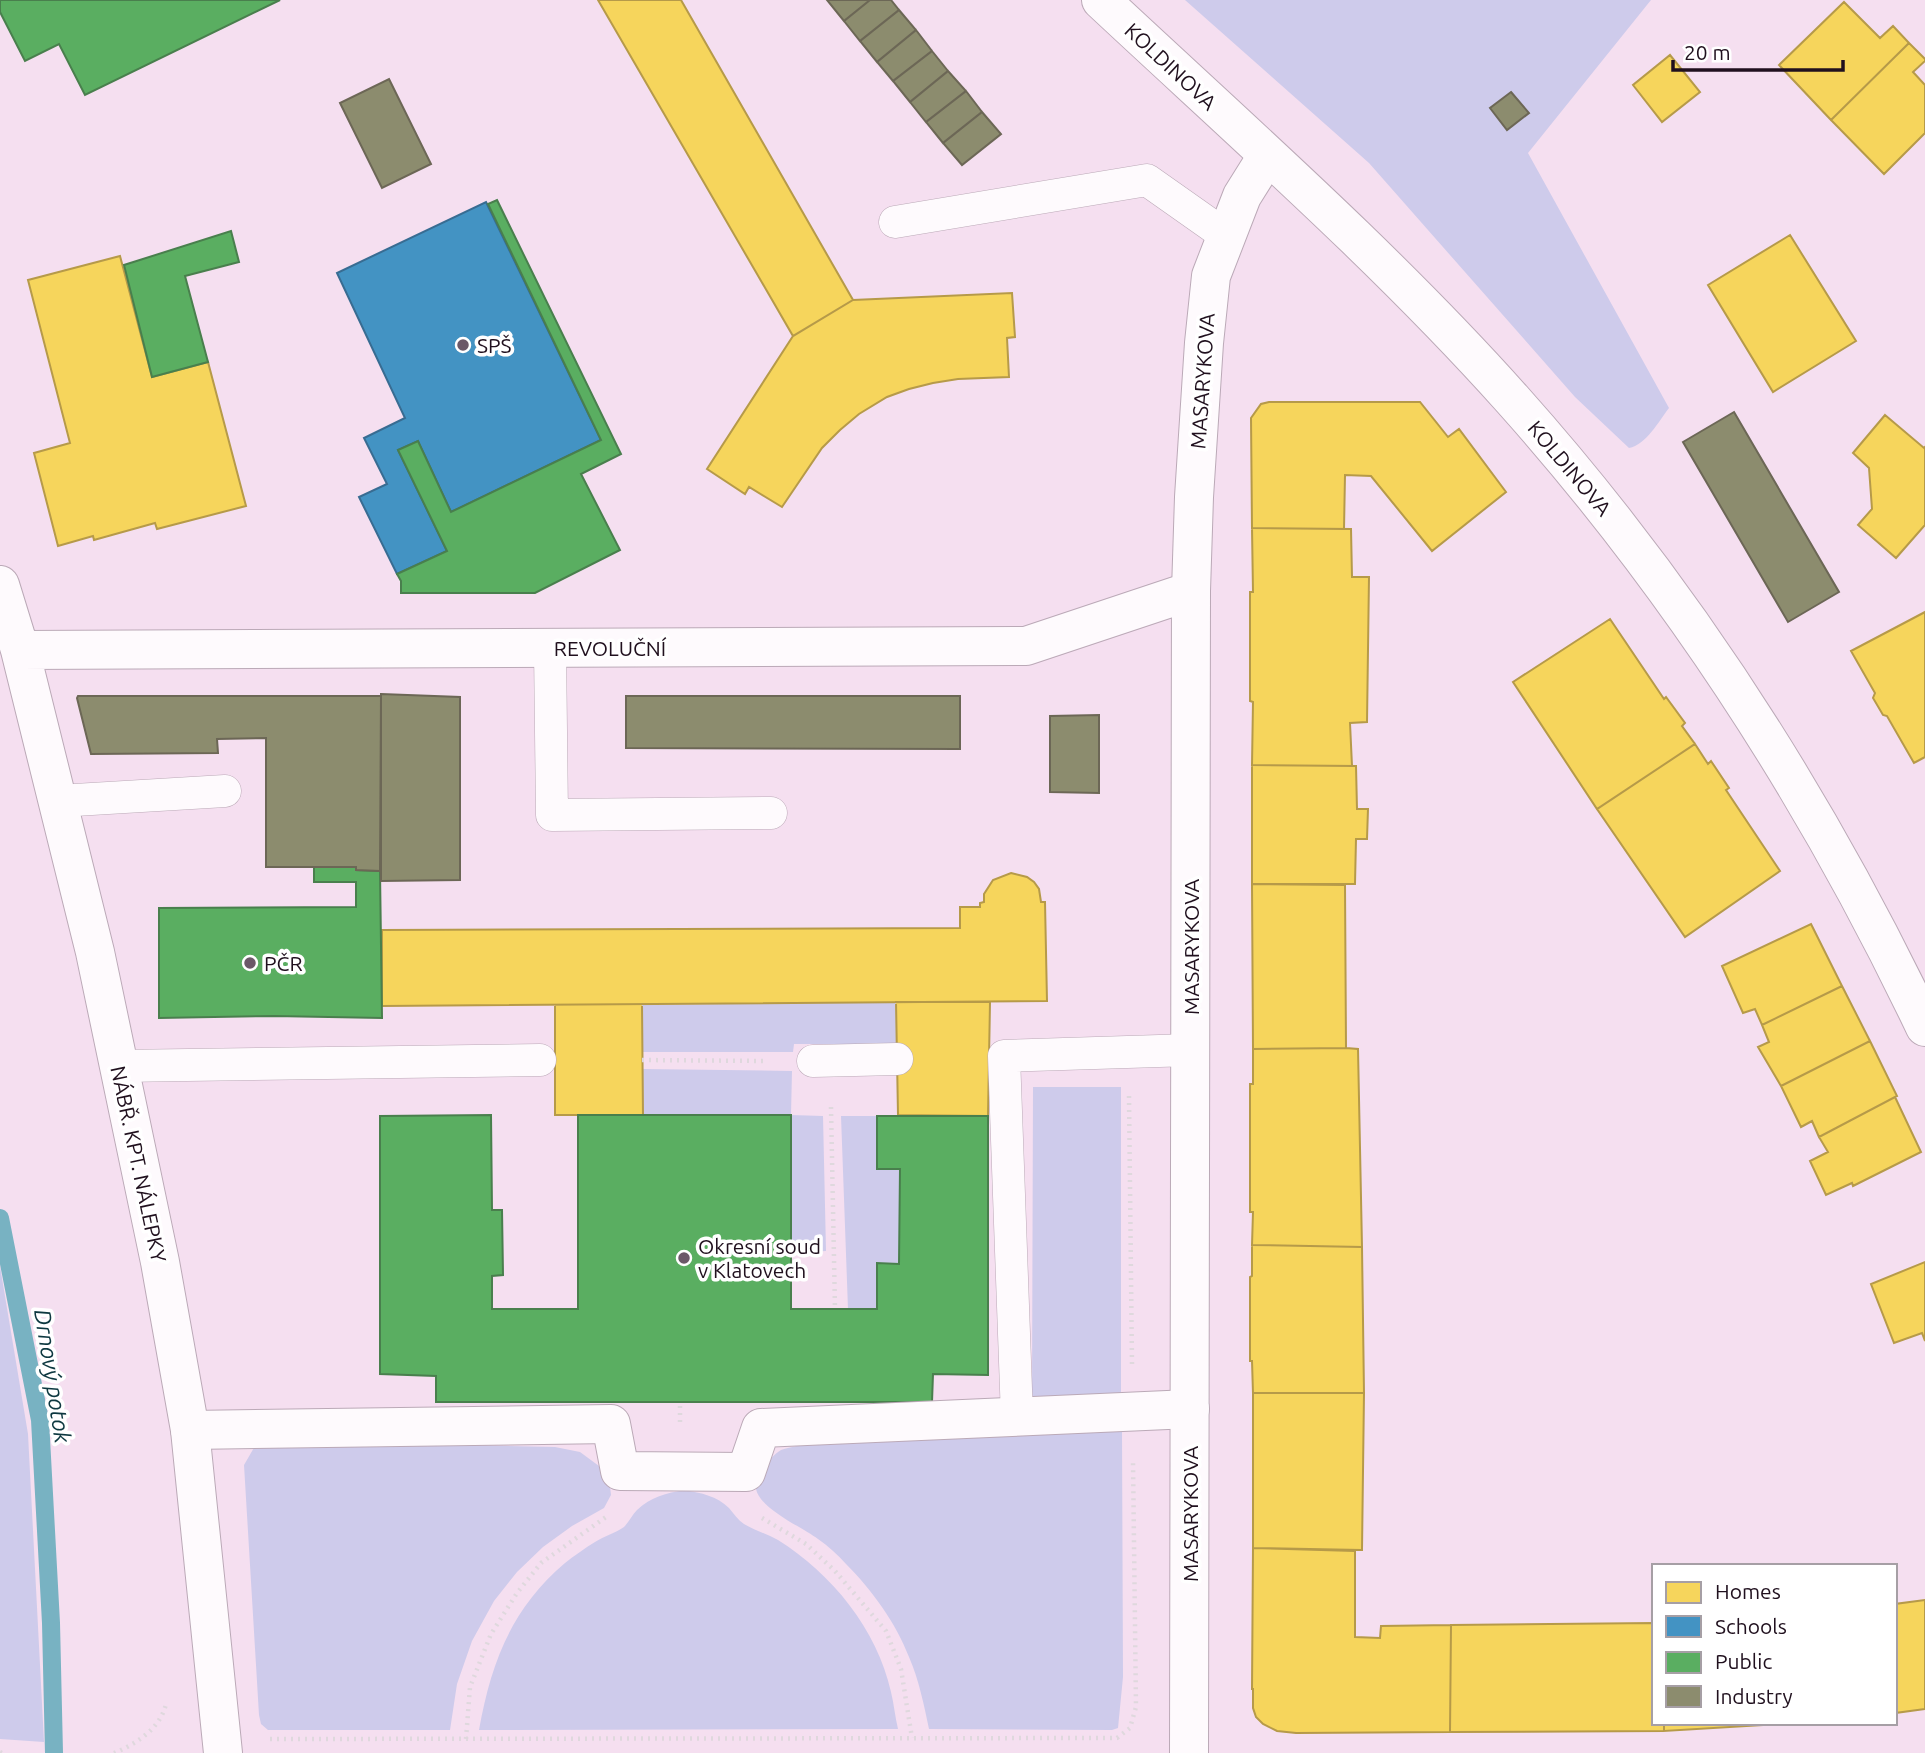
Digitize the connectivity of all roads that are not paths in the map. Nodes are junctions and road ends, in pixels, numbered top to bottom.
1 (1101, 0) edge
2 (1267, 156) junction
3 (895, 222) dead end
4 (1226, 236) junction
5 (0, 585) edge
6 (1191, 591) junction
7 (550, 648) junction
8 (20, 650) junction
9 (225, 792) dead end
10 (58, 801) junction
11 (771, 813) dead end
12 (1925, 1027) edge
13 (1191, 1051) junction
14 (897, 1059) dead end
15 (540, 1060) dead end
16 (822, 1061) road end
17 (119, 1066) junction
18 (1190, 1409) junction
19 (1017, 1417) junction
20 (190, 1430) junction
21 (223, 1753) edge
22 (1189, 1753) edge

1 - 2 street, KOLDINOVA
2 - 4 street, MASARYKOVA
2 - 12 street, KOLDINOVA
3 - 4 lane
4 - 6 street, MASARYKOVA
5 - 8 street, NÁBŘ. KPT. NÁLEPKY
6 - 7 street, REVOLUČNÍ
6 - 13 street, MASARYKOVA
7 - 8 street, REVOLUČNÍ
7 - 11 lane
8 - 10 street, NÁBŘ. KPT. NÁLEPKY
9 - 10 lane
10 - 17 street, NÁBŘ. KPT. NÁLEPKY
13 - 18 street, MASARYKOVA
13 - 19 lane
14 - 16 lane
15 - 17 lane
17 - 20 street, NÁBŘ. KPT. NÁLEPKY
18 - 19 street
18 - 22 street, MASARYKOVA
19 - 20 street
20 - 21 street, NÁBŘ. KPT. NÁLEPKY

